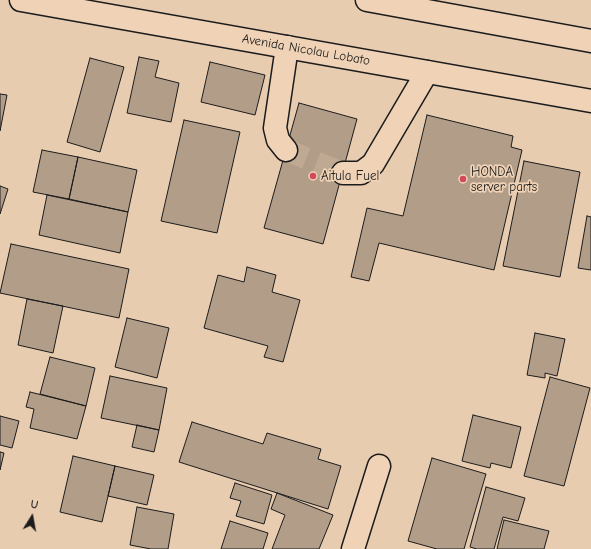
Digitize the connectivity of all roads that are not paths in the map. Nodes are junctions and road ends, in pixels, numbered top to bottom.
1 (21, 0) edge
2 (367, 0) edge
3 (591, 41) edge
4 (287, 47) junction
5 (427, 72) junction
6 (591, 101) edge
7 (286, 150) tunnel mouth
8 (343, 173) tunnel mouth
9 (379, 466) dead end
10 (353, 549) edge

1 - 4 main road, Avenida Nicolau Lobato
2 - 3 main road
4 - 5 main road, Avenida Nicolau Lobato
4 - 7 main road
5 - 6 main road, Avenida Nicolau Lobato
5 - 8 main road
9 - 10 main road

